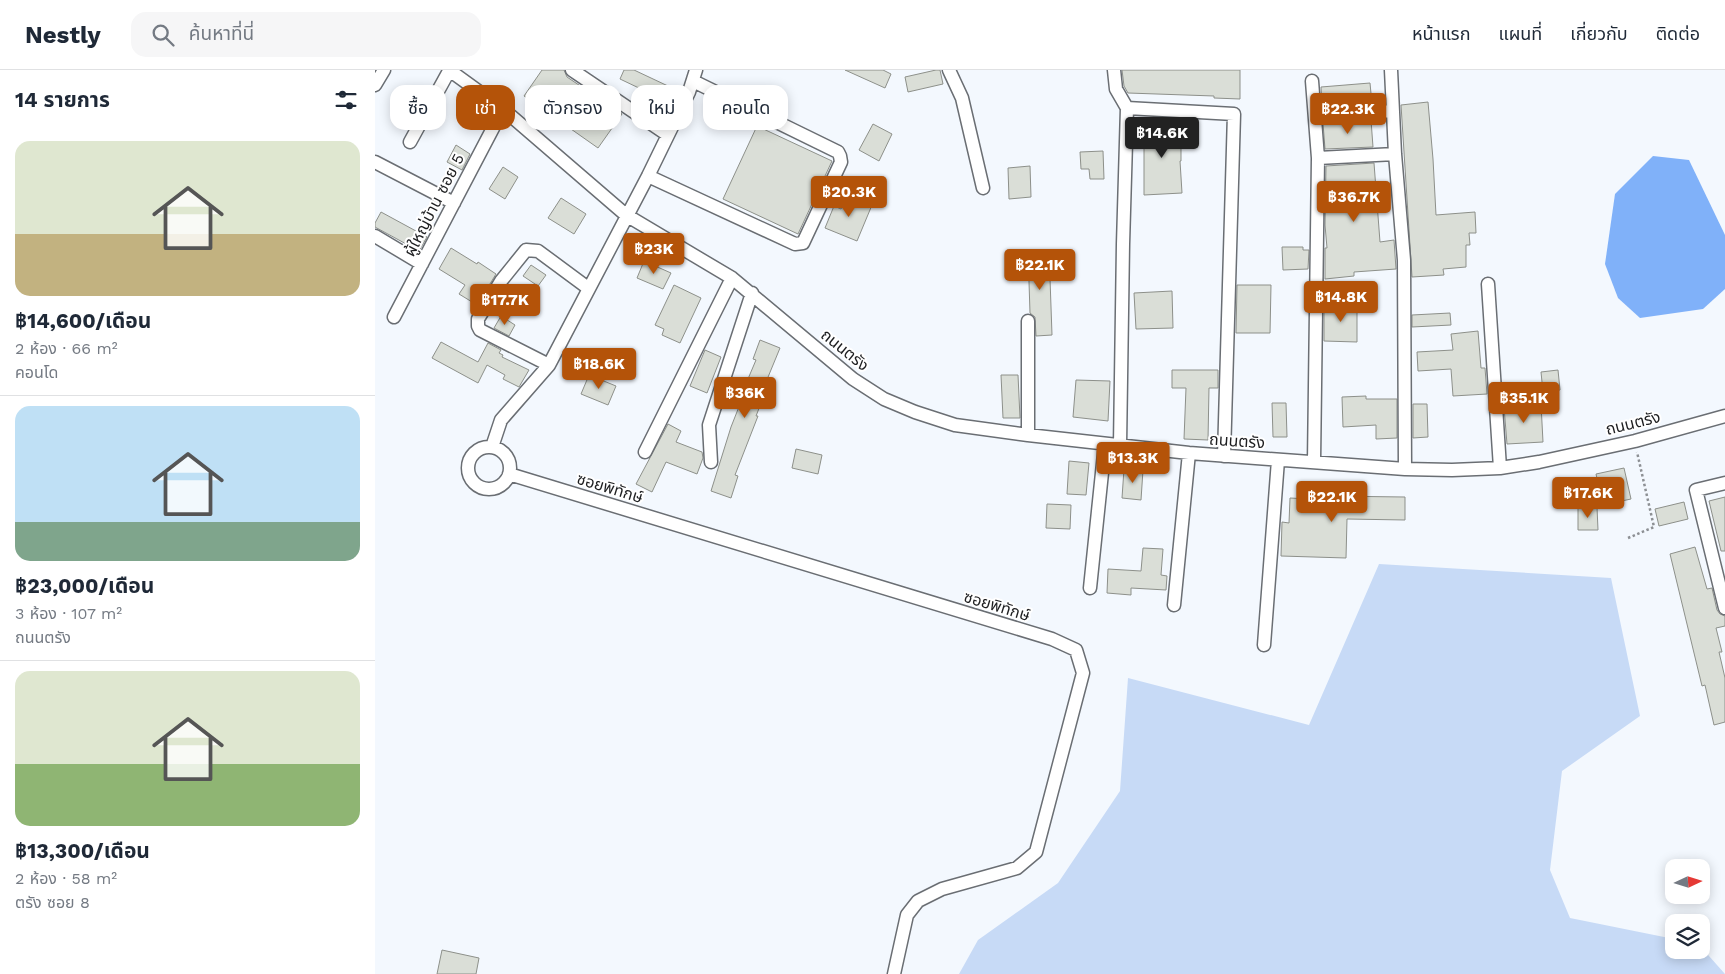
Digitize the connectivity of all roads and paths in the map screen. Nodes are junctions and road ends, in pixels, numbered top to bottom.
1 (384, 70) edge
2 (449, 70) edge
3 (572, 70) edge
4 (949, 70) edge
5 (1114, 70) edge
6 (1391, 70) edge
7 (694, 76) edge
8 (1312, 81) dead end
9 (375, 85) edge
10 (470, 85) edge
11 (1127, 108) junction
12 (1393, 112) junction
13 (1315, 116) junction
14 (515, 119) edge
15 (492, 130) edge
16 (667, 136) junction
17 (410, 142) dead end
18 (1395, 154) junction
19 (1318, 158) junction
20 (375, 162) edge
21 (647, 176) junction
22 (983, 188) dead end
23 (454, 203) junction
24 (627, 215) junction
25 (375, 236) edge
26 (422, 264) junction
27 (732, 278) junction
28 (1488, 284) dead end
29 (587, 288) junction
30 (752, 293) junction
31 (394, 317) dead end
32 (1028, 321) dead end
33 (549, 365) junction
34 (1725, 416) edge
35 (1027, 435) junction
36 (1635, 440) junction
37 (1105, 444) junction
38 (1120, 446) junction
39 (491, 447) junction
40 (645, 452) dead end
41 (1189, 453) junction
42 (1224, 456) junction
43 (1278, 460) junction
44 (711, 462) dead end
45 (1314, 462) junction
46 (1500, 468) junction
47 (1405, 469) junction
48 (509, 474) junction
49 (1725, 483) edge
50 (1628, 538) dead end
51 (1090, 588) dead end
52 (1174, 605) dead end
53 (1725, 608) edge
54 (1264, 645) dead end
55 (894, 974) edge

1 - 9 street
2 - 10 street, ถนนตรัง
2 - 17 street
3 - 16 street
4 - 22 street
5 - 11 street
6 - 12 street
7 - 16 street
7 - 21 street
8 - 13 street
11 - 38 street
11 - 42 street
12 - 13 street
12 - 18 street
13 - 19 street
14 - 24 street, ถนนตรัง
15 - 23 street, ผู้ใหญ่บ้าน ซอย 5
16 - 21 street
18 - 19 street
18 - 47 street
19 - 45 street
20 - 23 street
21 - 24 street
23 - 26 street, ผู้ใหญ่บ้าน ซอย 5
24 - 27 street, ถนนตรัง
24 - 29 street
25 - 26 street
26 - 31 street, ผู้ใหญ่บ้าน ซอย 5
27 - 30 street, ถนนตรัง
27 - 40 street
28 - 46 street
29 - 33 street
29 - 33 street
30 - 35 street, ถนนตรัง
30 - 44 street
32 - 35 street
33 - 39 street
34 - 36 street, ถนนตรัง
35 - 37 street, ถนนตรัง
36 - 46 street, ถนนตรัง
36 - 50 path
37 - 38 street, ถนนตรัง
37 - 51 street
38 - 41 street, ถนนตรัง
39 - 48 street
39 - 48 street
41 - 42 street, ถนนตรัง
41 - 52 street
42 - 43 street, ถนนตรัง
43 - 45 street, ถนนตรัง
43 - 54 street
45 - 47 street, ถนนตรัง
46 - 47 street, ถนนตรัง
48 - 55 street, ซอยพิทักษ์
49 - 53 street

